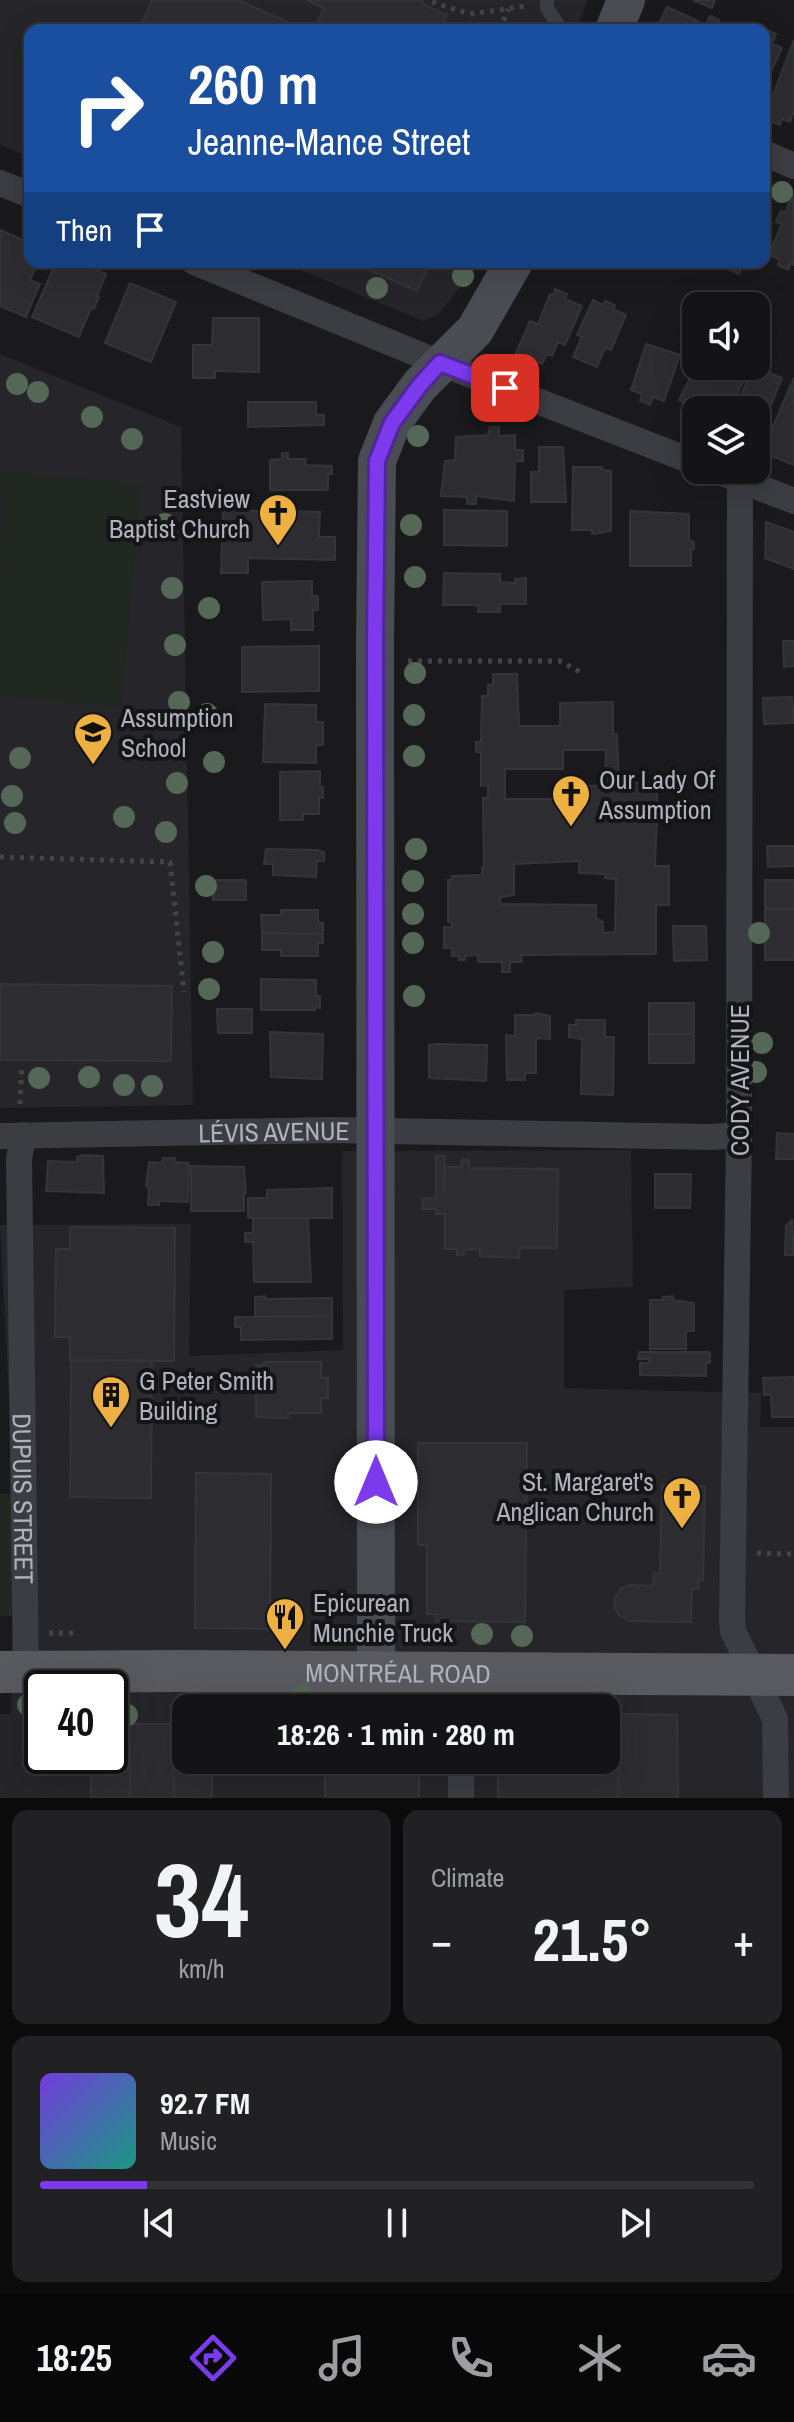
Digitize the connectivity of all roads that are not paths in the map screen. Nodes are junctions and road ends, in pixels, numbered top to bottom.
1 (626, 0) edge
2 (547, 4) edge
3 (558, 24) edge
4 (616, 24) edge
5 (770, 156) edge
6 (794, 166) edge
7 (0, 183) edge
8 (24, 193) edge
9 (209, 268) edge
10 (511, 268) edge
11 (440, 363) junction
12 (682, 458) edge
13 (740, 484) edge
14 (750, 484) edge
15 (794, 501) edge
16 (376, 1132) junction
17 (12, 1135) edge
18 (739, 1135) junction
19 (13, 1672) edge
20 (376, 1672) junction
21 (774, 1675) edge
22 (460, 1690) edge
23 (461, 1774) edge
24 (461, 1798) edge
25 (776, 1798) edge

1 - 4 street
2 - 3 lane
5 - 6 street
7 - 8 street
9 - 11 street
10 - 11 street
11 - 12 street
11 - 16 street
13 - 18 street, CODY AVENUE
14 - 15 street
16 - 17 street, LÉVIS AVENUE
16 - 18 street, LÉVIS AVENUE
16 - 20 street
17 - 19 street, DUPUIS STREET
18 - 21 street, CODY AVENUE
19 - 20 main road, MONTRÉAL ROAD
20 - 22 main road, MONTRÉAL ROAD
21 - 22 main road, MONTRÉAL ROAD
21 - 25 street, CODY AVENUE
23 - 24 street

